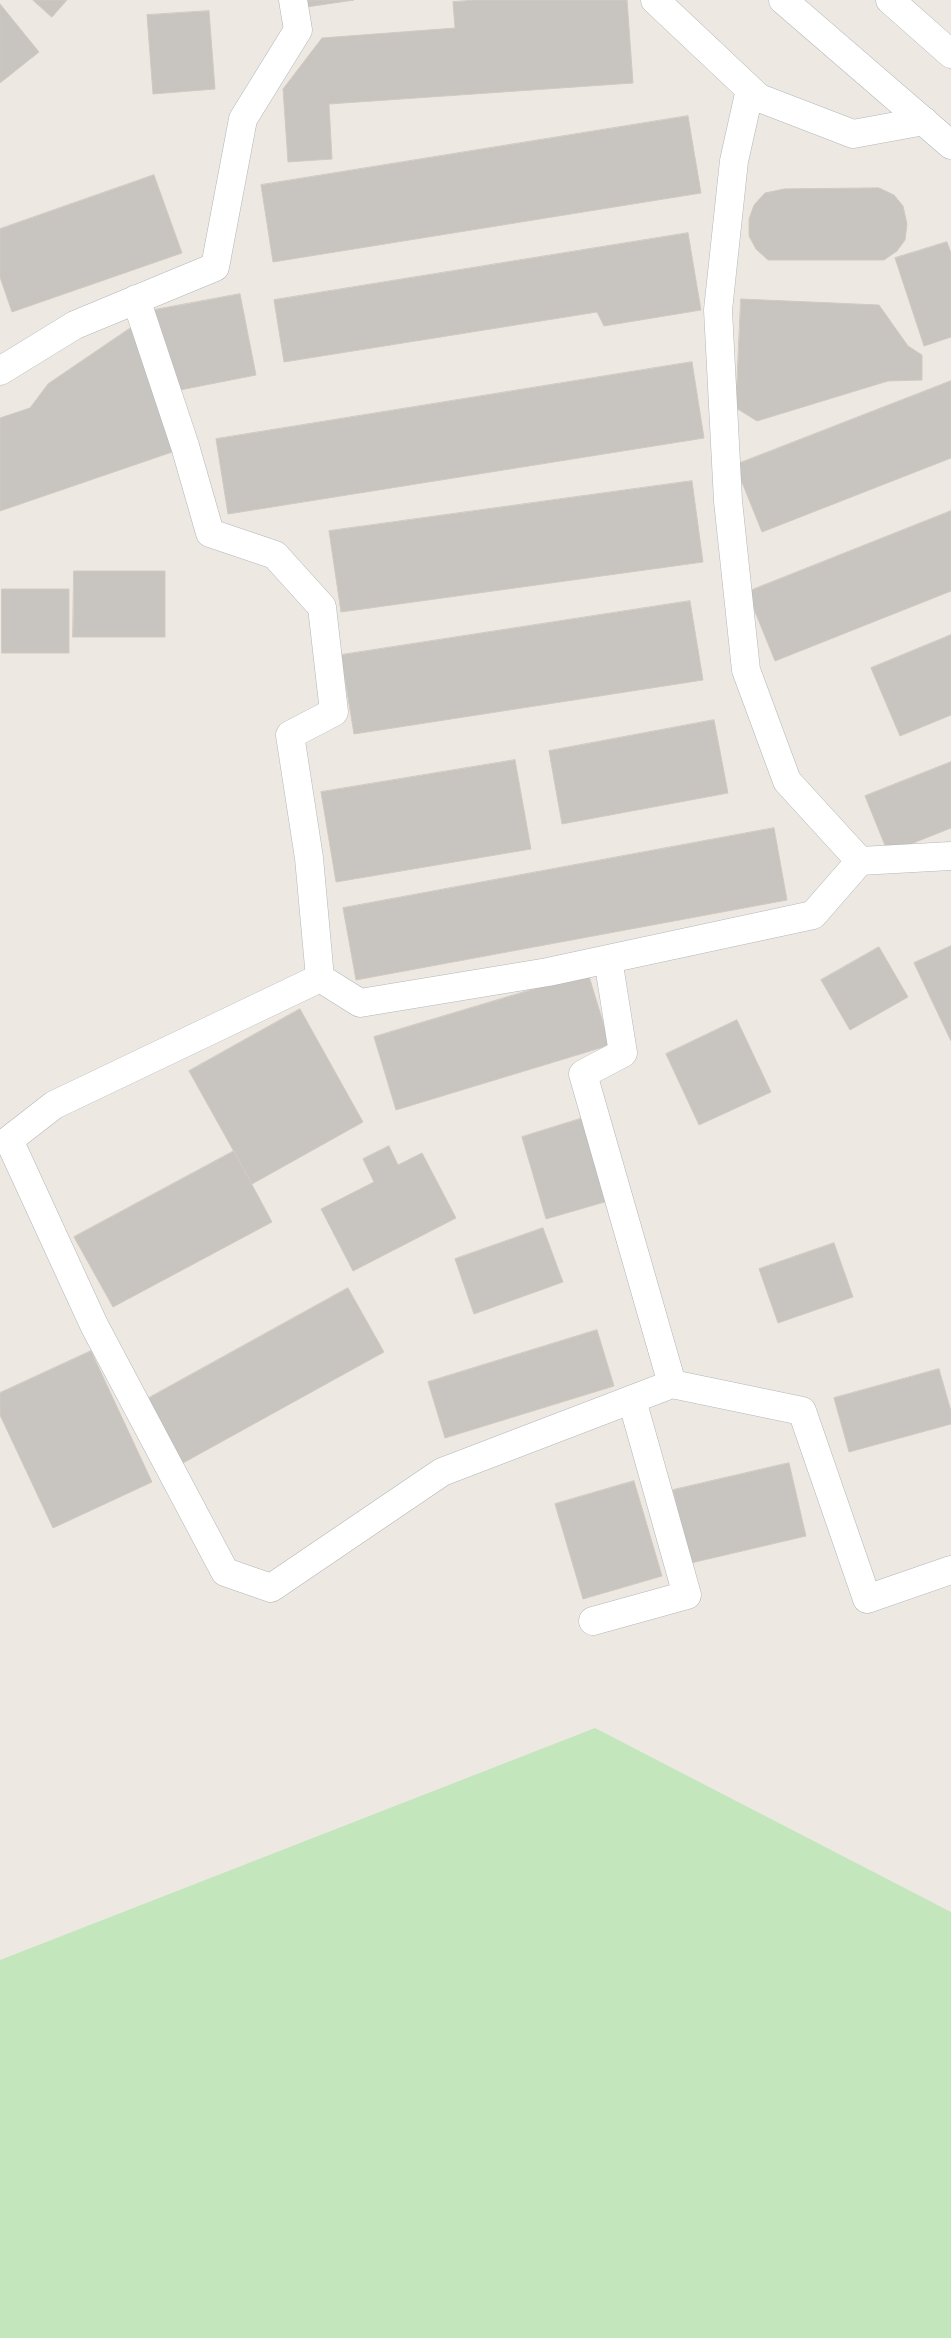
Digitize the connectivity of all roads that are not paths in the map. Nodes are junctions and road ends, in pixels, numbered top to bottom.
1 (293, 0) edge
2 (655, 0) edge
3 (783, 0) edge
4 (890, 0) edge
5 (951, 54) edge
6 (759, 98) junction
7 (924, 122) junction
8 (951, 145) edge
9 (136, 299) junction
10 (0, 371) edge
11 (951, 856) edge
12 (860, 861) junction
13 (608, 959) junction
14 (320, 978) junction
15 (672, 1384) junction
16 (632, 1400) junction
17 (951, 1570) edge
18 (593, 1621) dead end

1 - 9 street
2 - 6 street
3 - 7 street
4 - 5 street
6 - 7 street
6 - 12 street
7 - 8 street
9 - 10 street
9 - 14 street
11 - 12 street
12 - 13 street
13 - 14 street
13 - 15 street
14 - 16 street
15 - 16 street
15 - 17 street
16 - 18 street

